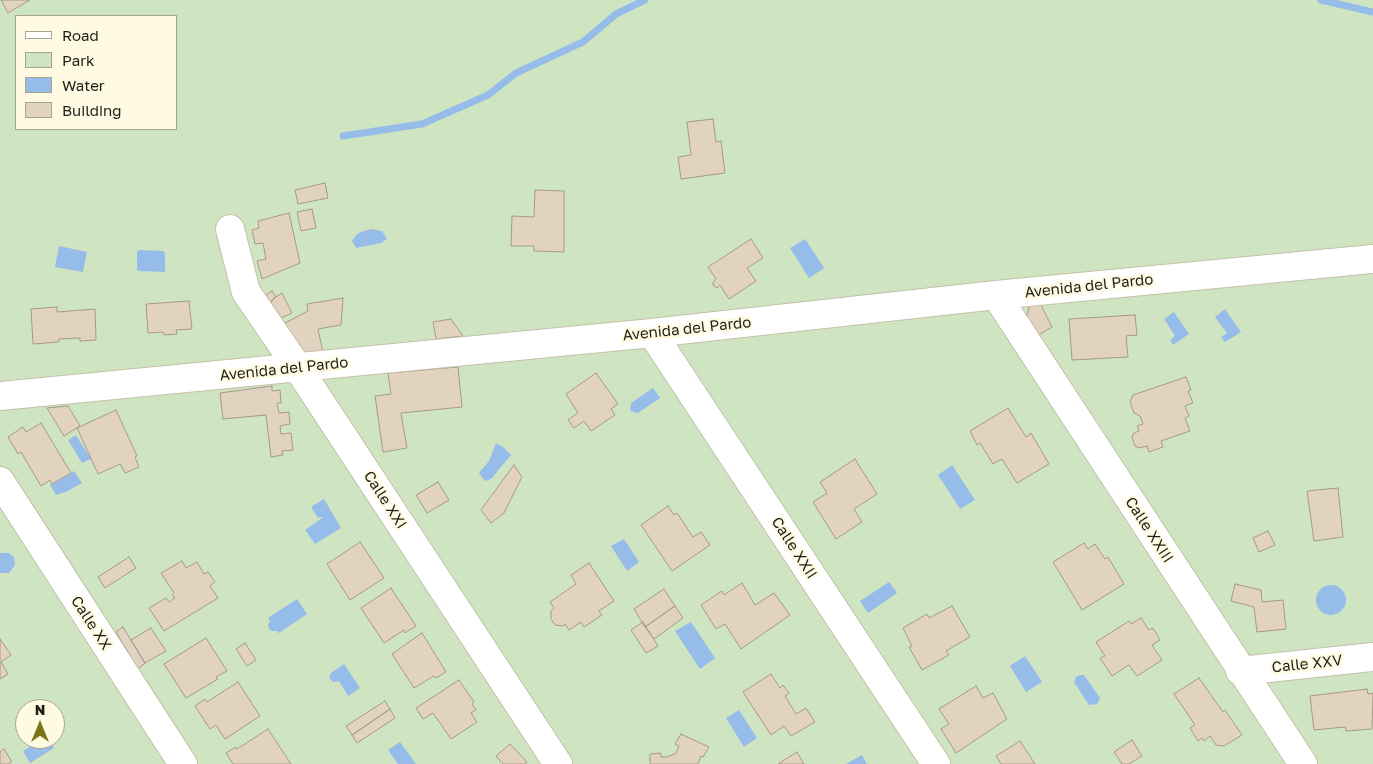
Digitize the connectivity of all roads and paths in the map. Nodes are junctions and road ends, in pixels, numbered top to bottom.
1 (230, 229) dead end
2 (1373, 258) edge
3 (996, 295) junction
4 (652, 333) junction
5 (298, 368) junction
6 (0, 396) edge
7 (0, 481) edge
8 (1373, 657) edge
9 (1240, 671) junction
10 (183, 764) edge
11 (558, 764) edge
12 (936, 764) edge
13 (1303, 764) edge

1 - 5 street, Calle XXI
2 - 3 street, Avenida del Pardo
3 - 4 street, Avenida del Pardo
3 - 9 street, Calle XXIII
4 - 5 street, Avenida del Pardo
4 - 12 street, Calle XXII
5 - 6 street, Avenida del Pardo
5 - 11 street, Calle XXI
7 - 10 street, Calle XX
8 - 9 street, Calle XXV
9 - 13 street, Calle XXIII

